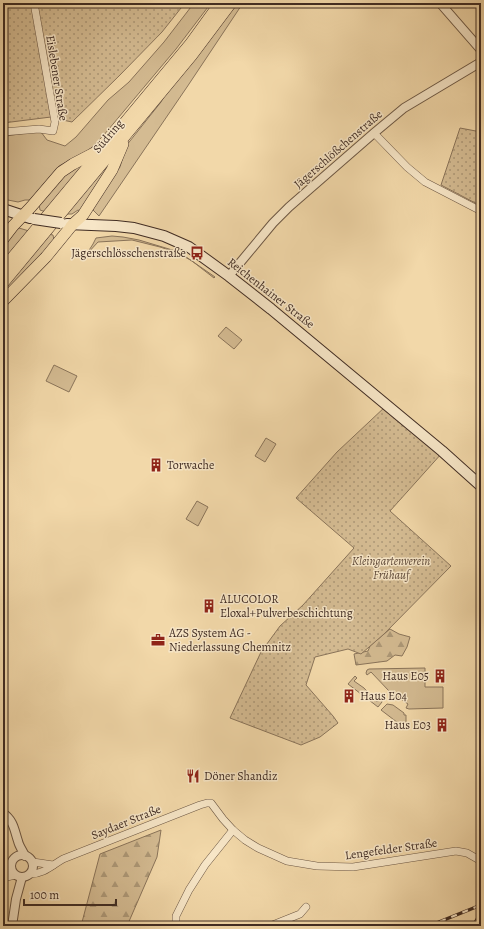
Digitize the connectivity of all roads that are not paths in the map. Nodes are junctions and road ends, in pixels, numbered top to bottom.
1 (34, 3) edge
2 (220, 3) edge
3 (231, 3) edge
4 (440, 3) edge
5 (481, 50) edge
6 (481, 62) edge
7 (3, 132) edge
8 (129, 132) junction
9 (374, 133) junction
10 (104, 148) junction
11 (3, 209) edge
12 (481, 211) edge
13 (22, 216) junction
14 (67, 224) junction
15 (3, 239) edge
16 (3, 269) edge
17 (229, 276) junction
18 (3, 283) edge
19 (3, 301) edge
20 (481, 486) edge
21 (207, 803) joint
22 (3, 813) edge
23 (233, 830) junction
24 (22, 856) junction
25 (480, 861) edge
26 (33, 862) junction
27 (53, 865) junction
28 (3, 874) edge
29 (16, 874) junction
30 (30, 874) junction
31 (3, 878) edge
32 (306, 907) dead end
33 (481, 920) edge
34 (12, 926) edge
35 (176, 926) edge
36 (270, 926) edge
37 (478, 926) edge

1 - 7 street, Eislebener Straße
2 - 10 main road, Südring
3 - 8 main road, Südring
4 - 5 street
6 - 9 street, Jägerschlößchenstraße
8 - 14 main road
8 - 18 main road, Südring
9 - 12 street
9 - 17 street, Jägerschlößchenstraße
10 - 13 main road
10 - 16 main road, Südring
11 - 13 main road, Reichenhainer Straße
13 - 14 main road, Reichenhainer Straße, bridge
13 - 15 main road
14 - 17 main road, Reichenhainer Straße
14 - 19 main road
17 - 20 main road, Reichenhainer Straße
21 - 23 street, Lengefelder Straße
21 - 27 street, Saydaer Straße
22 - 24 street
23 - 25 street, Lengefelder Straße
23 - 35 street
24 - 26 street
24 - 29 street
26 - 27 street
26 - 30 street
27 - 30 street, Saydaer Straße
28 - 29 street
29 - 30 street
29 - 31 street
29 - 34 street
32 - 36 street
33 - 37 main road

